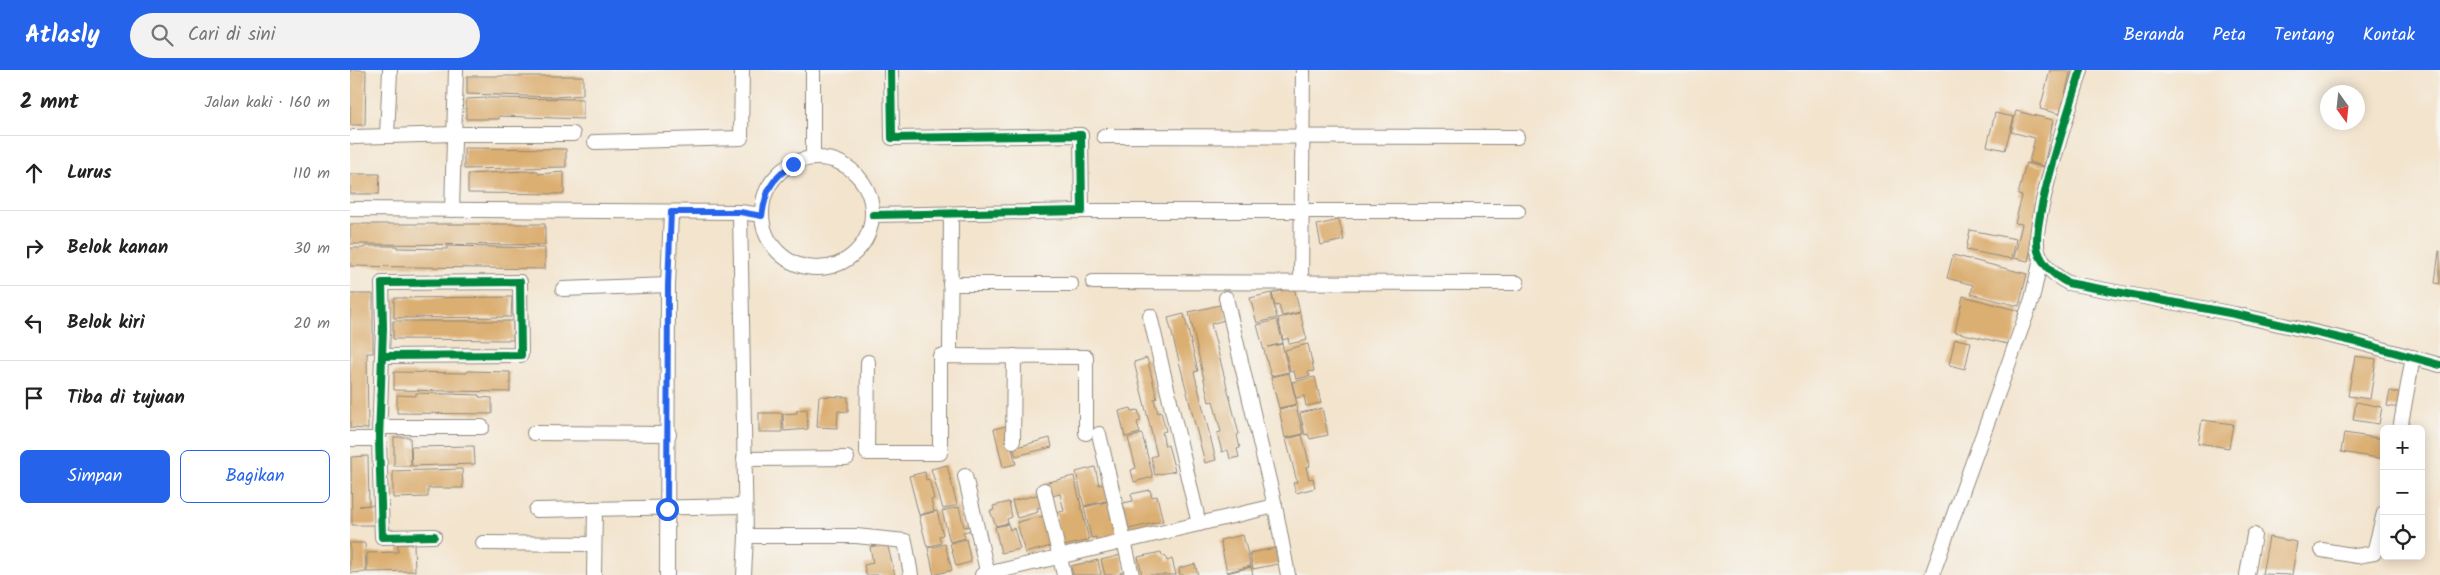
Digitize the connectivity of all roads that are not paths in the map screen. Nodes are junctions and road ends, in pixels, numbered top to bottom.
1 (390, 70) edge
2 (456, 70) edge
3 (742, 70) edge
4 (813, 70) edge
5 (891, 70) edge
6 (1303, 70) edge
7 (2081, 70) edge
8 (454, 134) junction
9 (573, 134) dead end
10 (387, 136) junction
11 (1104, 136) dead end
12 (354, 137) dead end
13 (1302, 137) junction
14 (1517, 137) dead end
15 (595, 142) dead end
16 (813, 158) junction
17 (350, 209) edge
18 (452, 210) junction
19 (1082, 211) junction
20 (1301, 211) junction
21 (1518, 211) dead end
22 (671, 212) junction
23 (740, 212) junction
24 (951, 214) junction
25 (762, 216) junction
26 (873, 216) junction
27 (2041, 258) junction
28 (1093, 282) dead end
29 (1301, 282) junction
30 (1517, 282) dead end
31 (950, 284) junction
32 (1071, 284) dead end
33 (668, 285) junction
34 (563, 289) dead end
35 (1226, 298) dead end
36 (1150, 316) dead end
37 (382, 356) junction
38 (950, 356) junction
39 (1014, 356) junction
40 (2413, 357) junction
41 (868, 362) dead end
42 (2440, 365) edge
43 (2401, 425) edge
44 (482, 427) dead end
45 (379, 433) junction
46 (534, 434) dead end
47 (668, 434) junction
48 (350, 439) edge
49 (1013, 441) dead end
50 (847, 458) dead end
51 (744, 459) junction
52 (965, 476) dead end
53 (1044, 490) dead end
54 (744, 506) junction
55 (1275, 506) junction
56 (595, 509) junction
57 (667, 509) junction
58 (536, 510) dead end
59 (2384, 515) edge
60 (1199, 524) junction
61 (2254, 535) dead end
62 (434, 536) dead end
63 (746, 536) junction
64 (1124, 542) junction
65 (483, 543) dead end
66 (594, 544) junction
67 (2322, 550) dead end
68 (1060, 556) junction
69 (594, 575) edge
70 (667, 575) edge
71 (744, 575) edge
72 (911, 575) edge
73 (986, 575) edge
74 (1064, 575) edge
75 (1132, 575) edge
76 (1288, 575) edge
77 (1932, 575) edge
78 (2247, 575) edge

1 - 10 street
2 - 8 street
3 - 15 street
4 - 16 street
5 - 19 street
6 - 13 street
7 - 27 street
8 - 9 street
8 - 10 street
8 - 18 street
10 - 12 street
11 - 13 street
13 - 14 street
13 - 20 street
16 - 25 street
16 - 26 street
17 - 18 street
18 - 22 street
19 - 20 street
19 - 24 street
20 - 21 street
20 - 29 street
22 - 23 street
22 - 33 street
23 - 25 street
23 - 51 street
24 - 26 street
24 - 31 street
25 - 26 street
27 - 40 street
27 - 77 street
28 - 29 street
29 - 30 street
31 - 32 street
31 - 38 street
33 - 34 street
33 - 47 street
35 - 55 street
36 - 60 street
37 - 37 street
37 - 45 street
38 - 39 street
38 - 41 street
39 - 49 street
39 - 64 street
40 - 42 street
40 - 43 street
44 - 45 street
45 - 48 street
45 - 62 street
46 - 47 street
47 - 57 street
50 - 51 street
51 - 54 street
52 - 73 street
53 - 68 street
54 - 57 street
54 - 63 street
55 - 60 street
55 - 76 street
56 - 57 street
56 - 58 street
56 - 66 street
57 - 70 street
59 - 67 street
60 - 64 street
61 - 78 street
63 - 71 street
63 - 72 street
64 - 68 street
64 - 75 street
65 - 66 street
66 - 69 street
68 - 73 street
68 - 74 street

